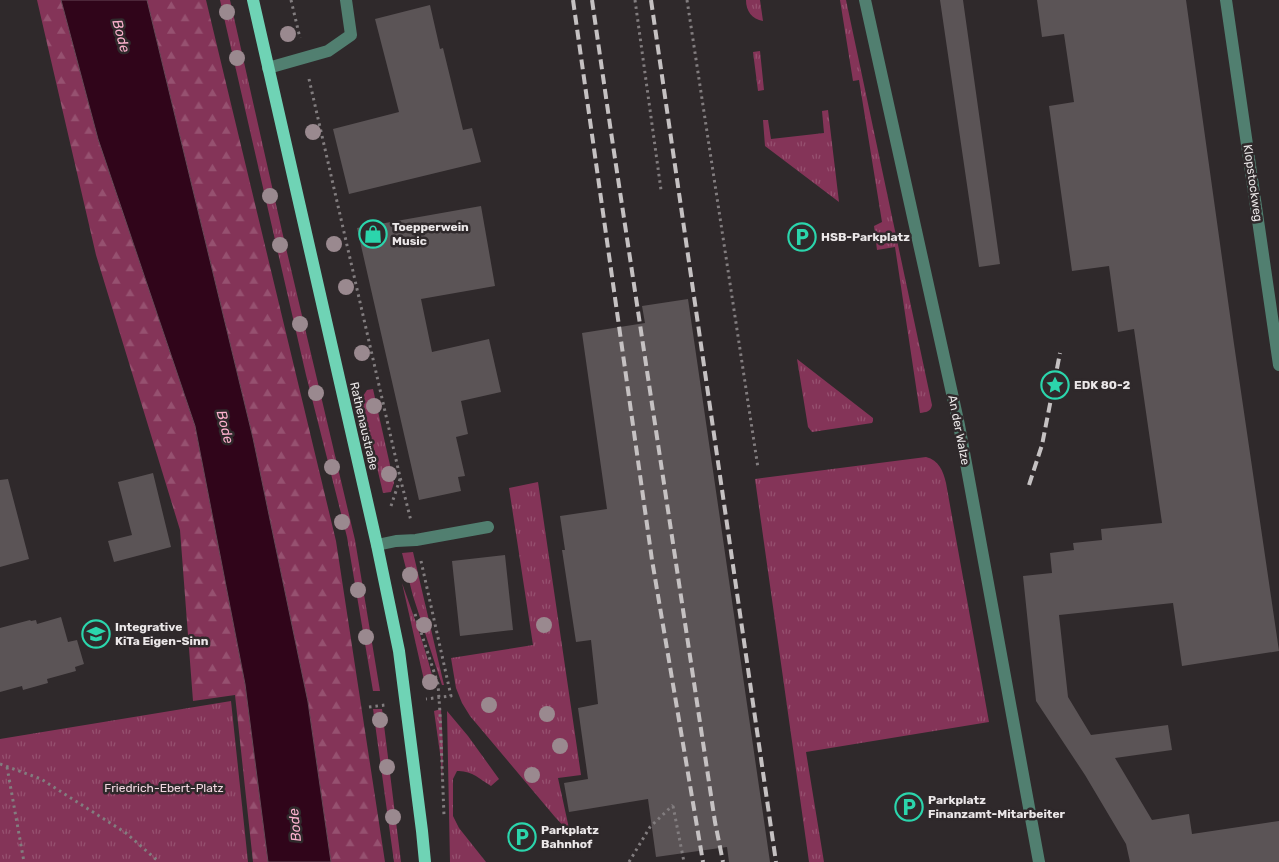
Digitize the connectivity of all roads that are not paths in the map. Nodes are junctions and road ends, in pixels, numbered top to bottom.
1 (253, 0) edge
2 (346, 0) edge
3 (865, 0) edge
4 (1226, 0) edge
5 (268, 68) junction
6 (1279, 365) edge
7 (488, 527) dead end
8 (377, 545) junction
9 (425, 862) edge
10 (1039, 862) edge

1 - 5 main road, Rathenaustraße
2 - 5 street
3 - 10 street, An der Walze
4 - 6 street, Klopstockweg
5 - 8 main road, Rathenaustraße
7 - 8 street
8 - 9 main road, Rathenaustraße

